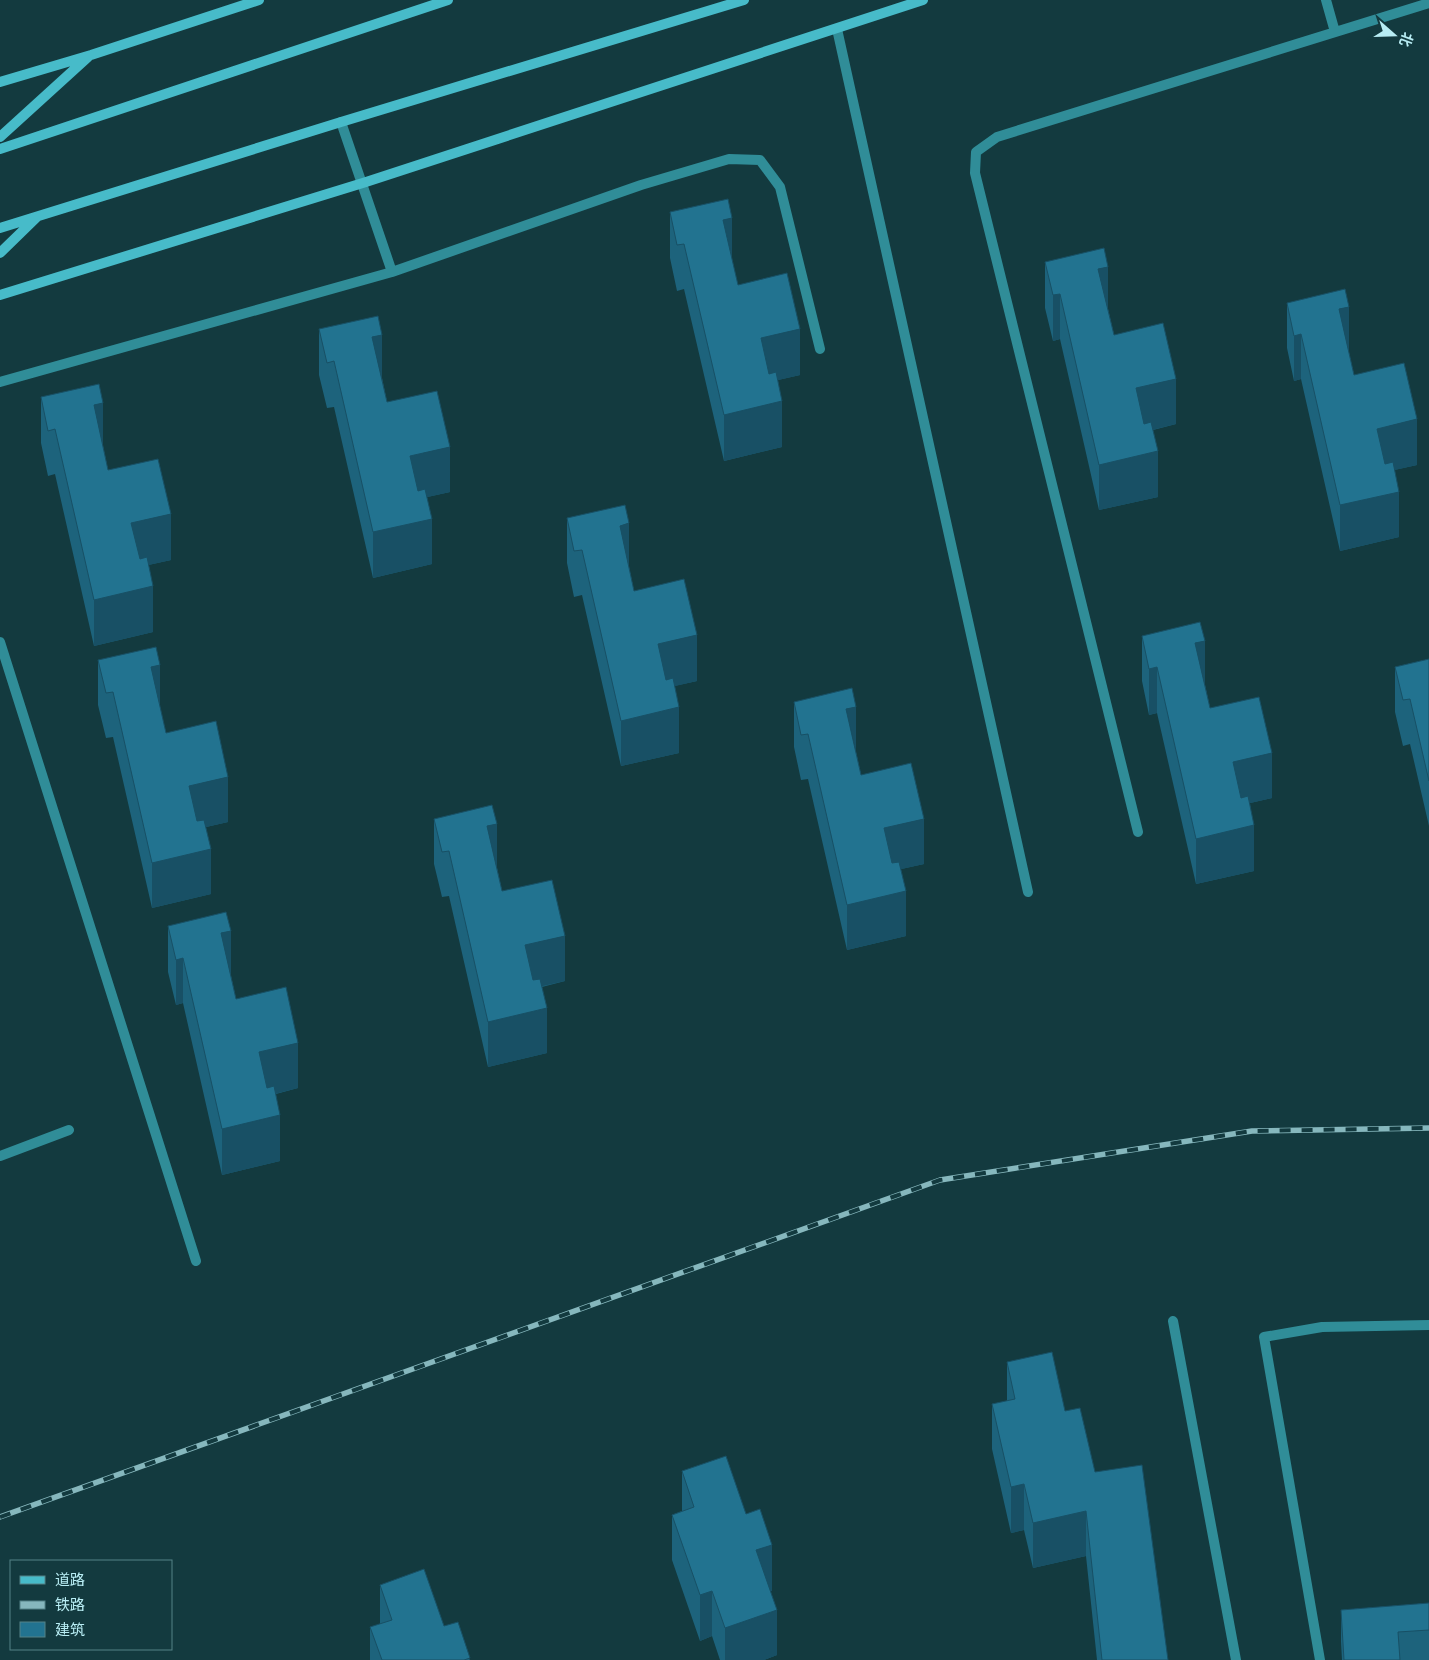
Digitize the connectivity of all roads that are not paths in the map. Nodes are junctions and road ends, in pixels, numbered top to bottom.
1 (259, 0) edge
2 (448, 0) edge
3 (744, 0) edge
4 (923, 0) edge
5 (1326, 0) edge
6 (1429, 3) edge
7 (837, 30) junction
8 (1335, 32) junction
9 (91, 55) junction
10 (0, 82) edge
11 (341, 122) junction
12 (0, 137) edge
13 (0, 150) edge
14 (362, 184) junction
15 (38, 216) junction
16 (0, 228) edge
17 (0, 253) edge
18 (392, 272) junction
19 (0, 294) edge
20 (820, 349) dead end
21 (0, 382) edge
22 (0, 642) edge
23 (1138, 832) dead end
24 (1028, 892) dead end
25 (69, 1130) dead end
26 (0, 1156) edge
27 (196, 1261) dead end
28 (1173, 1321) dead end
29 (1429, 1325) edge
30 (1236, 1660) edge
31 (1320, 1660) edge

1 - 9 main road
2 - 13 main road
3 - 11 main road
4 - 7 main road
5 - 8 street
6 - 8 street
7 - 14 main road
7 - 24 street
8 - 23 street
9 - 10 main road
9 - 12 main road
11 - 14 street
11 - 15 main road
14 - 18 street
14 - 19 main road
15 - 16 main road
15 - 17 main road
18 - 20 street
18 - 21 street
22 - 27 street
25 - 26 street
28 - 30 street
29 - 31 street

